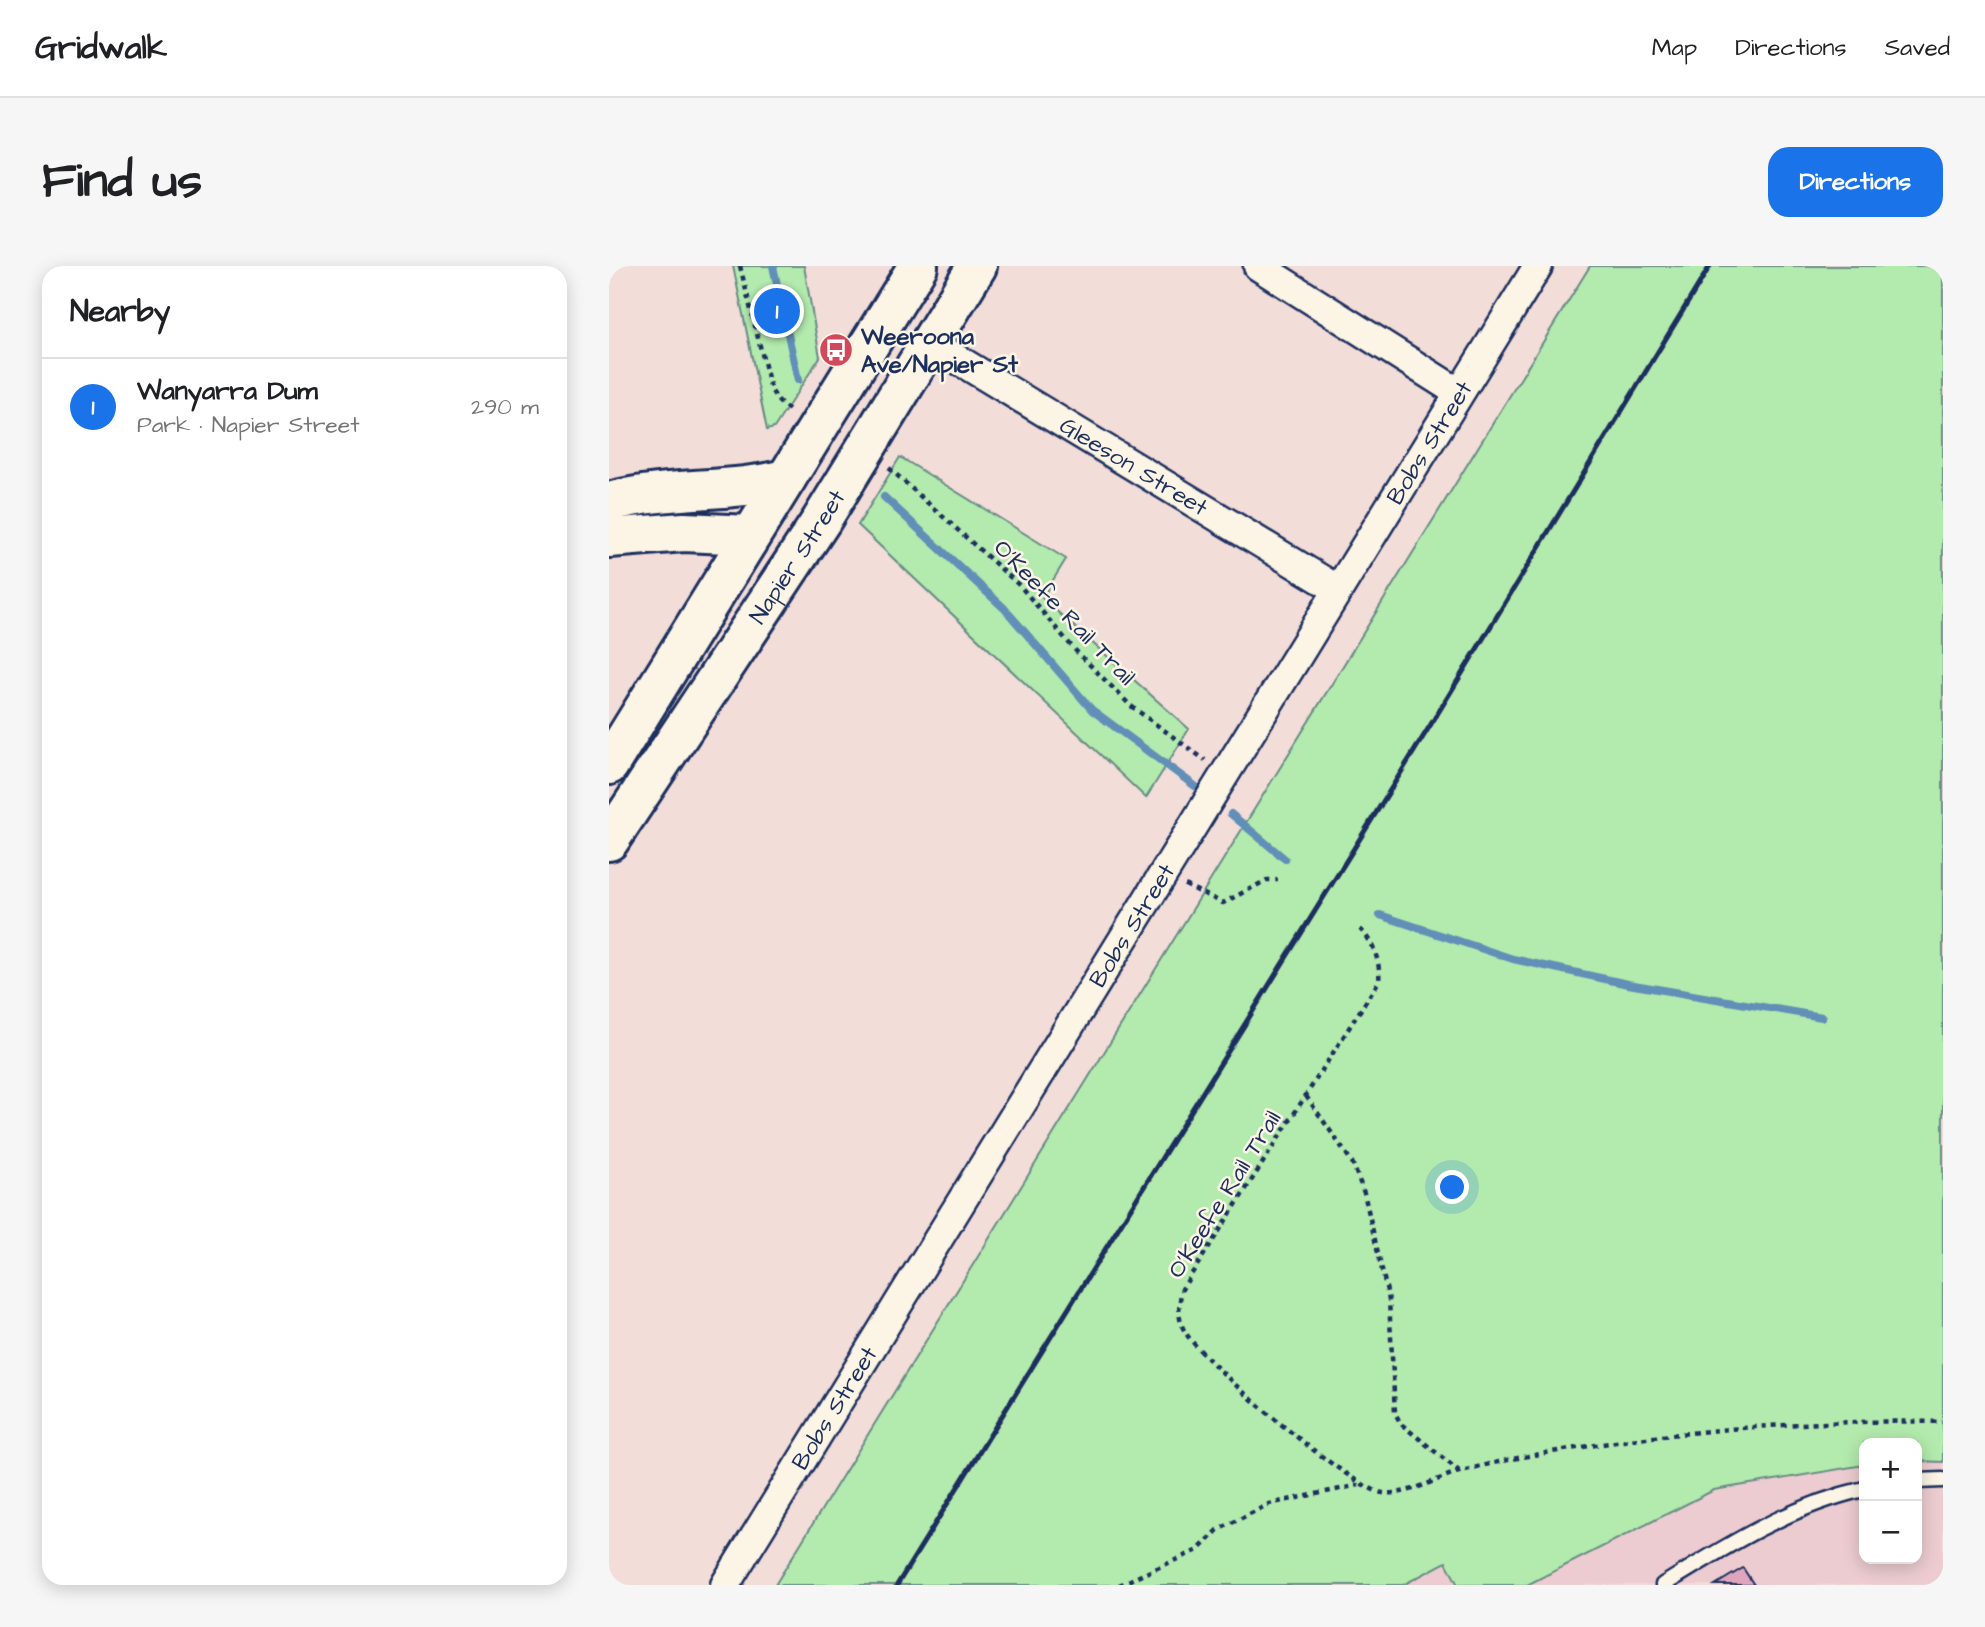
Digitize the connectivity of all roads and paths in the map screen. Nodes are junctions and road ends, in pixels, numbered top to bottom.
1 (740, 266) edge
2 (918, 266) edge
3 (977, 266) edge
4 (1258, 266) edge
5 (1538, 266) edge
6 (932, 344) junction
7 (1459, 393) junction
8 (792, 412) dead end
9 (886, 465) dead end
10 (786, 479) junction
11 (609, 502) edge
12 (751, 535) junction
13 (609, 538) edge
14 (1337, 589) junction
15 (609, 765) edge
16 (1226, 775) junction
17 (609, 841) edge
18 (1164, 873) junction
19 (1278, 880) dead end
20 (1360, 929) dead end
21 (1306, 1097) junction
22 (1943, 1422) edge
23 (1459, 1471) junction
24 (1943, 1480) edge
25 (1922, 1481) edge
26 (1360, 1485) junction
27 (1859, 1491) edge
28 (725, 1585) edge
29 (1119, 1585) edge
30 (1663, 1585) edge

1 - 8 path
2 - 10 main road, Napier Street
3 - 6 main road, Napier Street
4 - 7 street
5 - 7 street, Bobs Street
6 - 12 main road
6 - 14 street, Gleeson Street
6 - 17 main road, Napier Street
7 - 14 street, Bobs Street
9 - 16 path, O'Keefe Rail Trail
10 - 11 main road
10 - 12 main road, Napier Street
12 - 13 main road
12 - 15 main road, Napier Street
14 - 16 street, Bobs Street
16 - 18 street, Bobs Street
18 - 19 path
18 - 28 street, Bobs Street
20 - 21 path, O'Keefe Rail Trail
21 - 23 path
21 - 26 path, O'Keefe Rail Trail
22 - 23 path, O'Keefe Rail Trail
23 - 26 path, O'Keefe Rail Trail
24 - 25 lane
26 - 29 path
27 - 30 lane

